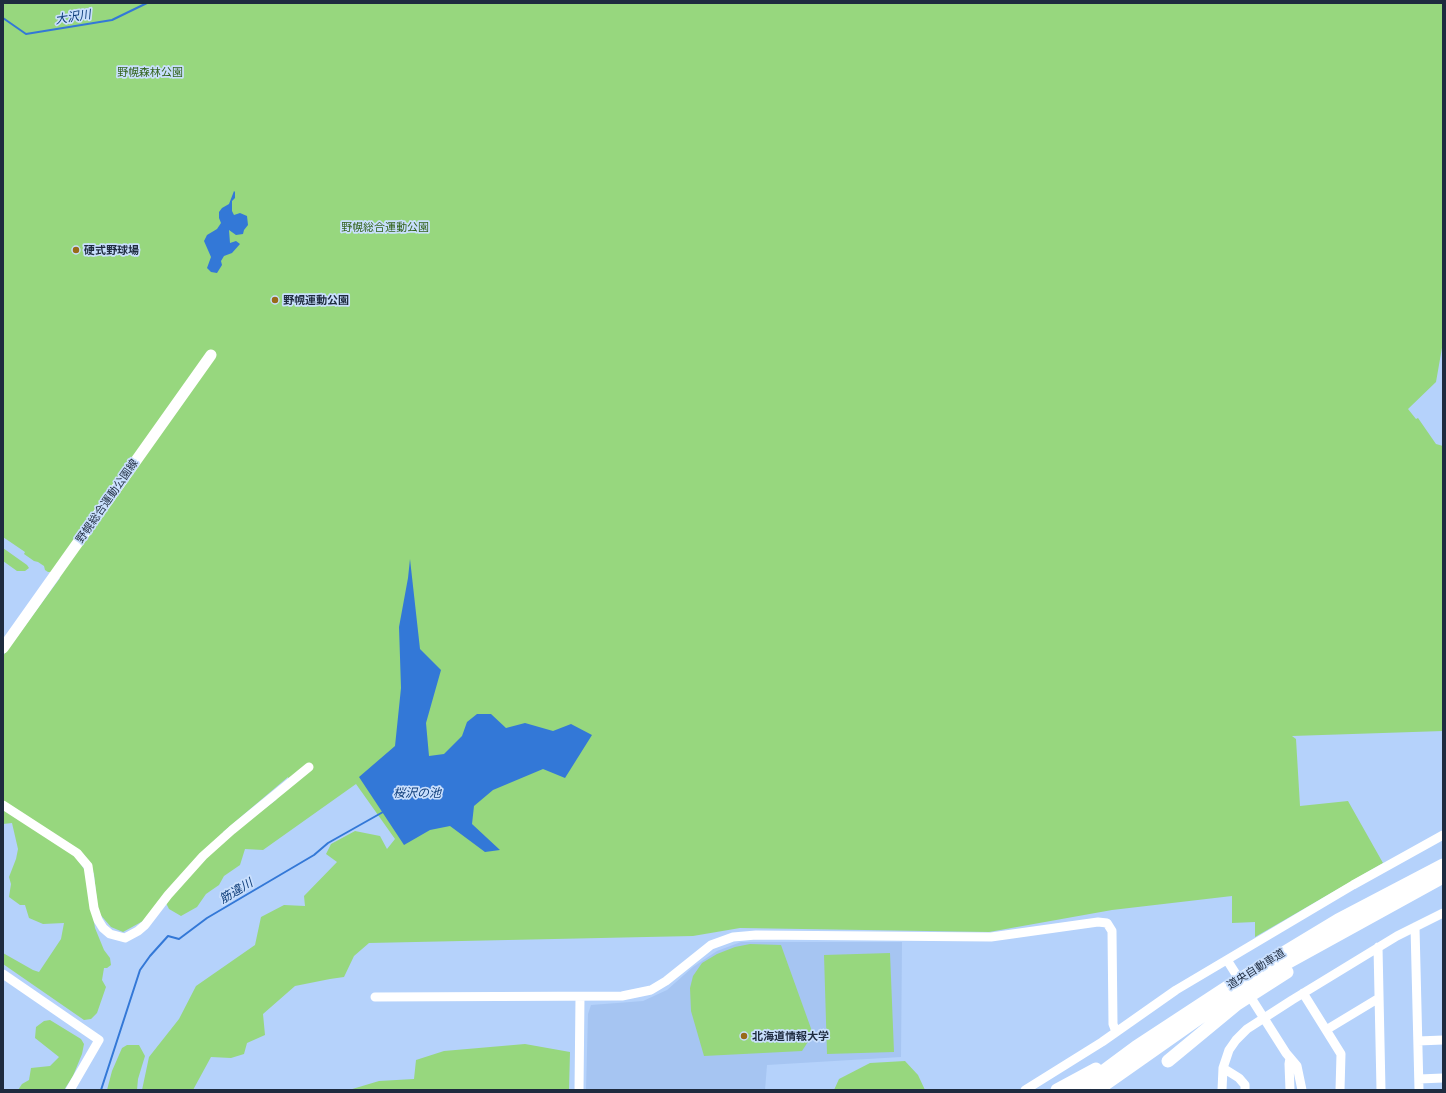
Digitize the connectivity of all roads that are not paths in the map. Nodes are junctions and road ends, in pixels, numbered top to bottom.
1 (211, 355) dead end
2 (3, 648) edge
3 (309, 767) dead end
4 (3, 805) edge
5 (1443, 835) edge
6 (1443, 865) edge
7 (1443, 877) edge
8 (1428, 884) junction
9 (1443, 913) edge
10 (1415, 927) junction
11 (1378, 947) junction
12 (1229, 963) junction
13 (3, 974) edge
14 (1303, 993) junction
15 (375, 997) dead end
16 (580, 997) junction
17 (1379, 998) junction
18 (1264, 1018) junction
19 (1326, 1030) junction
20 (1116, 1032) junction
21 (1443, 1040) edge
22 (1418, 1041) junction
23 (1136, 1047) junction
24 (1288, 1056) junction
25 (1168, 1061) dead end
26 (1223, 1068) junction
27 (1443, 1078) edge
28 (1419, 1079) junction
29 (70, 1090) edge
30 (579, 1090) edge
31 (1025, 1090) edge
32 (1057, 1090) edge
33 (1078, 1090) edge
34 (1096, 1090) edge
35 (1222, 1090) edge
36 (1245, 1090) edge
37 (1290, 1090) edge
38 (1302, 1090) edge
39 (1340, 1090) edge
40 (1382, 1090) edge
41 (1419, 1090) edge

1 - 2 main road, 野幌総合運動公園線
3 - 4 street
5 - 12 street
6 - 23 highway, 道央自動車道
7 - 8 highway, 道央自動車道
8 - 25 highway
8 - 34 highway, 道央自動車道
9 - 10 street
10 - 11 street
10 - 22 street
11 - 14 street
11 - 17 street
12 - 18 street
12 - 20 street
13 - 29 street
14 - 18 street
14 - 19 street
15 - 16 street
16 - 20 street
16 - 30 street
17 - 19 street
17 - 40 street
18 - 24 street
18 - 26 street
19 - 39 street
20 - 31 street
21 - 22 street
22 - 28 street
23 - 32 highway
23 - 33 highway, 道央自動車道
24 - 37 street
24 - 38 street
26 - 35 street
26 - 36 street
27 - 28 street
28 - 41 street

